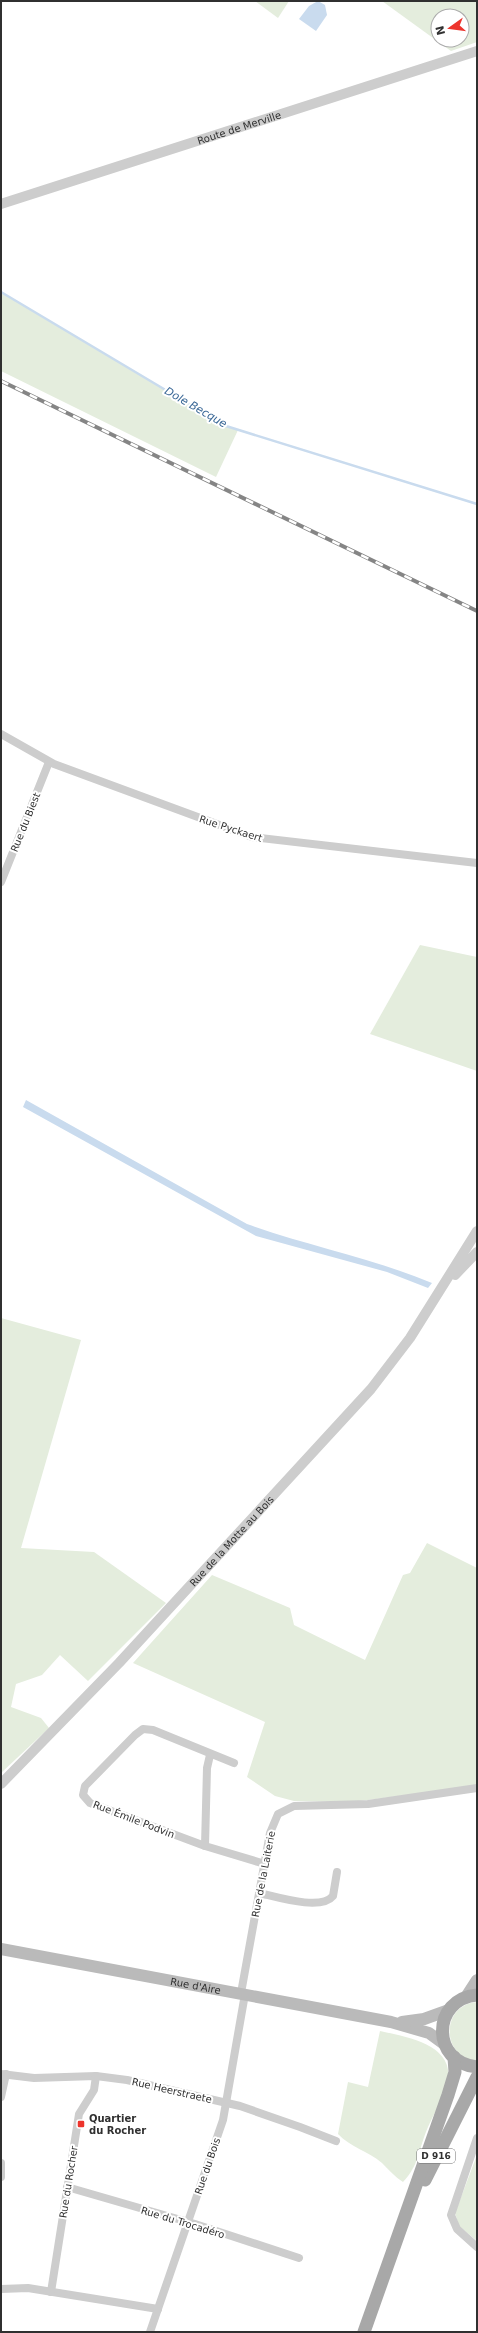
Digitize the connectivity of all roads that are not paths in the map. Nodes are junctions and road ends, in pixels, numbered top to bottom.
1 (477, 51) edge
2 (1, 204) edge
3 (1, 734) edge
4 (50, 762) junction
5 (477, 863) edge
6 (2, 879) edge
7 (477, 1231) edge
8 (477, 1252) edge
9 (445, 1285) junction
10 (210, 1755) junction
11 (234, 1763) dead end
12 (1, 1784) edge
13 (477, 1788) edge
14 (205, 1846) junction
15 (265, 1864) junction
16 (337, 1872) dead end
17 (260, 1894) junction
18 (1, 1949) edge
19 (477, 1980) edge
20 (243, 1994) junction
21 (472, 1996) edge
22 (449, 2010) junction
23 (391, 2022) junction
24 (444, 2044) junction
25 (454, 2057) junction
26 (477, 2067) edge
27 (3, 2074) edge
28 (96, 2076) junction
29 (477, 2077) edge
30 (1, 2097) edge
31 (226, 2103) junction
32 (477, 2138) edge
33 (336, 2142) dead end
34 (1, 2163) edge
35 (1, 2177) edge
36 (67, 2187) junction
37 (188, 2222) junction
38 (399, 2236) junction
39 (477, 2247) edge
40 (299, 2258) dead end
41 (1, 2289) edge
42 (51, 2292) junction
43 (158, 2309) junction
44 (150, 2332) edge
45 (364, 2332) edge

1 - 2 street, Route de Merville
3 - 4 street, Rue Pyckaert
4 - 5 street, Rue Pyckaert
4 - 6 street, Rue du Biest
7 - 9 street, Rue de la Motte au Bois
8 - 9 street, Rue de la Motte au Bois
9 - 12 street, Rue de la Motte au Bois
10 - 11 street, Rue Émile Podvin
10 - 14 street
10 - 14 street, Rue Émile Podvin
13 - 15 street, Rue de la Laiterie
14 - 15 street, Rue Émile Podvin
15 - 17 street, Rue de la Laiterie
16 - 17 street
17 - 20 street, Rue de la Laiterie
18 - 20 main road, Rue d'Aire
19 - 21 main road
20 - 23 main road, Rue d'Aire
20 - 31 street, Rue du Bois
21 - 22 main road
22 - 23 main road, Rue d'Aire
22 - 24 main road
23 - 24 main road, Rue d'Aire
24 - 25 main road
25 - 26 main road
25 - 38 main road, D 916
27 - 28 street, Rue Heerstraete
27 - 30 street
28 - 31 street, Rue Heerstraete
28 - 36 street, Rue du Rocher
29 - 38 main road, D 916
31 - 33 street, Rue Heerstraete
31 - 37 street, Rue du Bois
32 - 39 street
34 - 35 street
36 - 37 street, Rue du Trocadéro
36 - 42 street, Rue du Rocher
37 - 40 street, Rue du Trocadéro
37 - 43 street, Rue du Bois
38 - 45 main road, D 916
41 - 42 street
42 - 43 street
43 - 44 street, Rue du Bois

